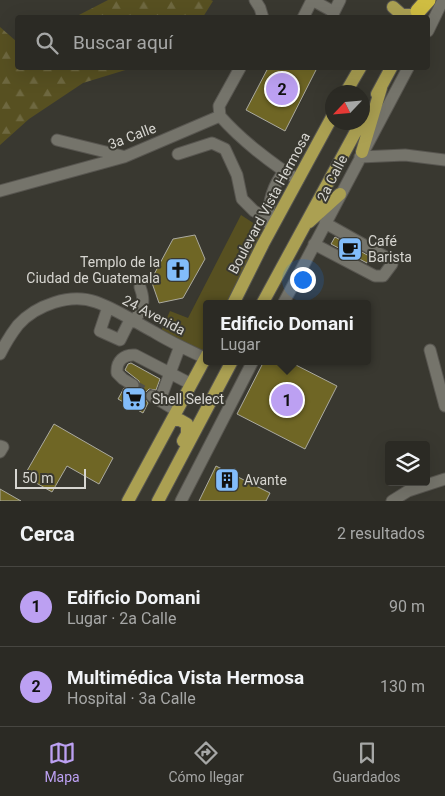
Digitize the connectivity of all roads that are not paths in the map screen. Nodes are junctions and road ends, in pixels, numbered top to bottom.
1 (312, 0) edge
2 (340, 0) edge
3 (443, 0) edge
4 (392, 8) edge
5 (420, 9) edge
6 (304, 15) edge
7 (333, 15) edge
8 (430, 27) edge
9 (239, 70) edge
10 (359, 70) edge
11 (390, 70) edge
12 (407, 70) edge
13 (350, 85) edge
14 (381, 88) junction
15 (370, 108) edge
16 (220, 116) junction
17 (325, 130) edge
18 (358, 130) edge
19 (58, 140) dead end
20 (178, 154) dead end
21 (361, 154) junction
22 (124, 157) junction
23 (445, 160) edge
24 (284, 172) junction
25 (298, 180) junction
26 (0, 191) edge
27 (340, 194) junction
28 (268, 218) junction
29 (325, 223) junction
30 (302, 229) junction
31 (269, 233) junction
32 (314, 244) junction
33 (140, 287) dead end
34 (235, 300) edge
35 (264, 300) edge
36 (285, 300) edge
37 (108, 307) junction
38 (132, 321) junction
39 (180, 346) junction
40 (430, 350) dead end
41 (0, 354) edge
42 (203, 355) edge
43 (203, 362) edge
44 (230, 365) edge
45 (251, 365) edge
46 (171, 373) junction
47 (191, 384) junction
48 (133, 386) tunnel mouth
49 (445, 406) edge
50 (175, 416) junction
51 (0, 446) edge
52 (0, 452) edge
53 (445, 479) edge
54 (128, 501) edge
55 (153, 501) edge
56 (158, 501) edge
57 (181, 501) edge
58 (392, 501) edge

1 - 6 street
1 - 7 street
2 - 7 street
3 - 8 street
4 - 5 main road
9 - 16 street
10 - 13 main road
11 - 14 main road
12 - 21 street, 2a Calle
14 - 15 main road
14 - 21 main road
16 - 22 street, 3a Calle
16 - 24 street
17 - 25 main road, Boulevard Vista Hermosa
18 - 30 main road
19 - 22 street
20 - 28 street
21 - 23 street
21 - 27 street, 2a Calle
22 - 26 street, 3a Calle
24 - 25 street
24 - 28 street
25 - 31 main road, Boulevard Vista Hermosa
27 - 29 street, 2a Calle
27 - 30 main road
28 - 31 street
29 - 32 street, 2a Calle
29 - 32 street
30 - 35 main road
31 - 34 main road, Boulevard Vista Hermosa
32 - 36 street, 2a Calle
33 - 38 street
37 - 38 street, 24 Avenida
37 - 38 street
37 - 41 street, 24 Avenida
38 - 39 street, 24 Avenida
39 - 42 street, 24 Avenida
39 - 46 street
40 - 49 street
43 - 47 main road
44 - 56 main road
45 - 57 street
46 - 47 street
46 - 48 street
46 - 50 street
47 - 50 main road
50 - 54 main road
50 - 55 main road
51 - 52 street
53 - 58 street

